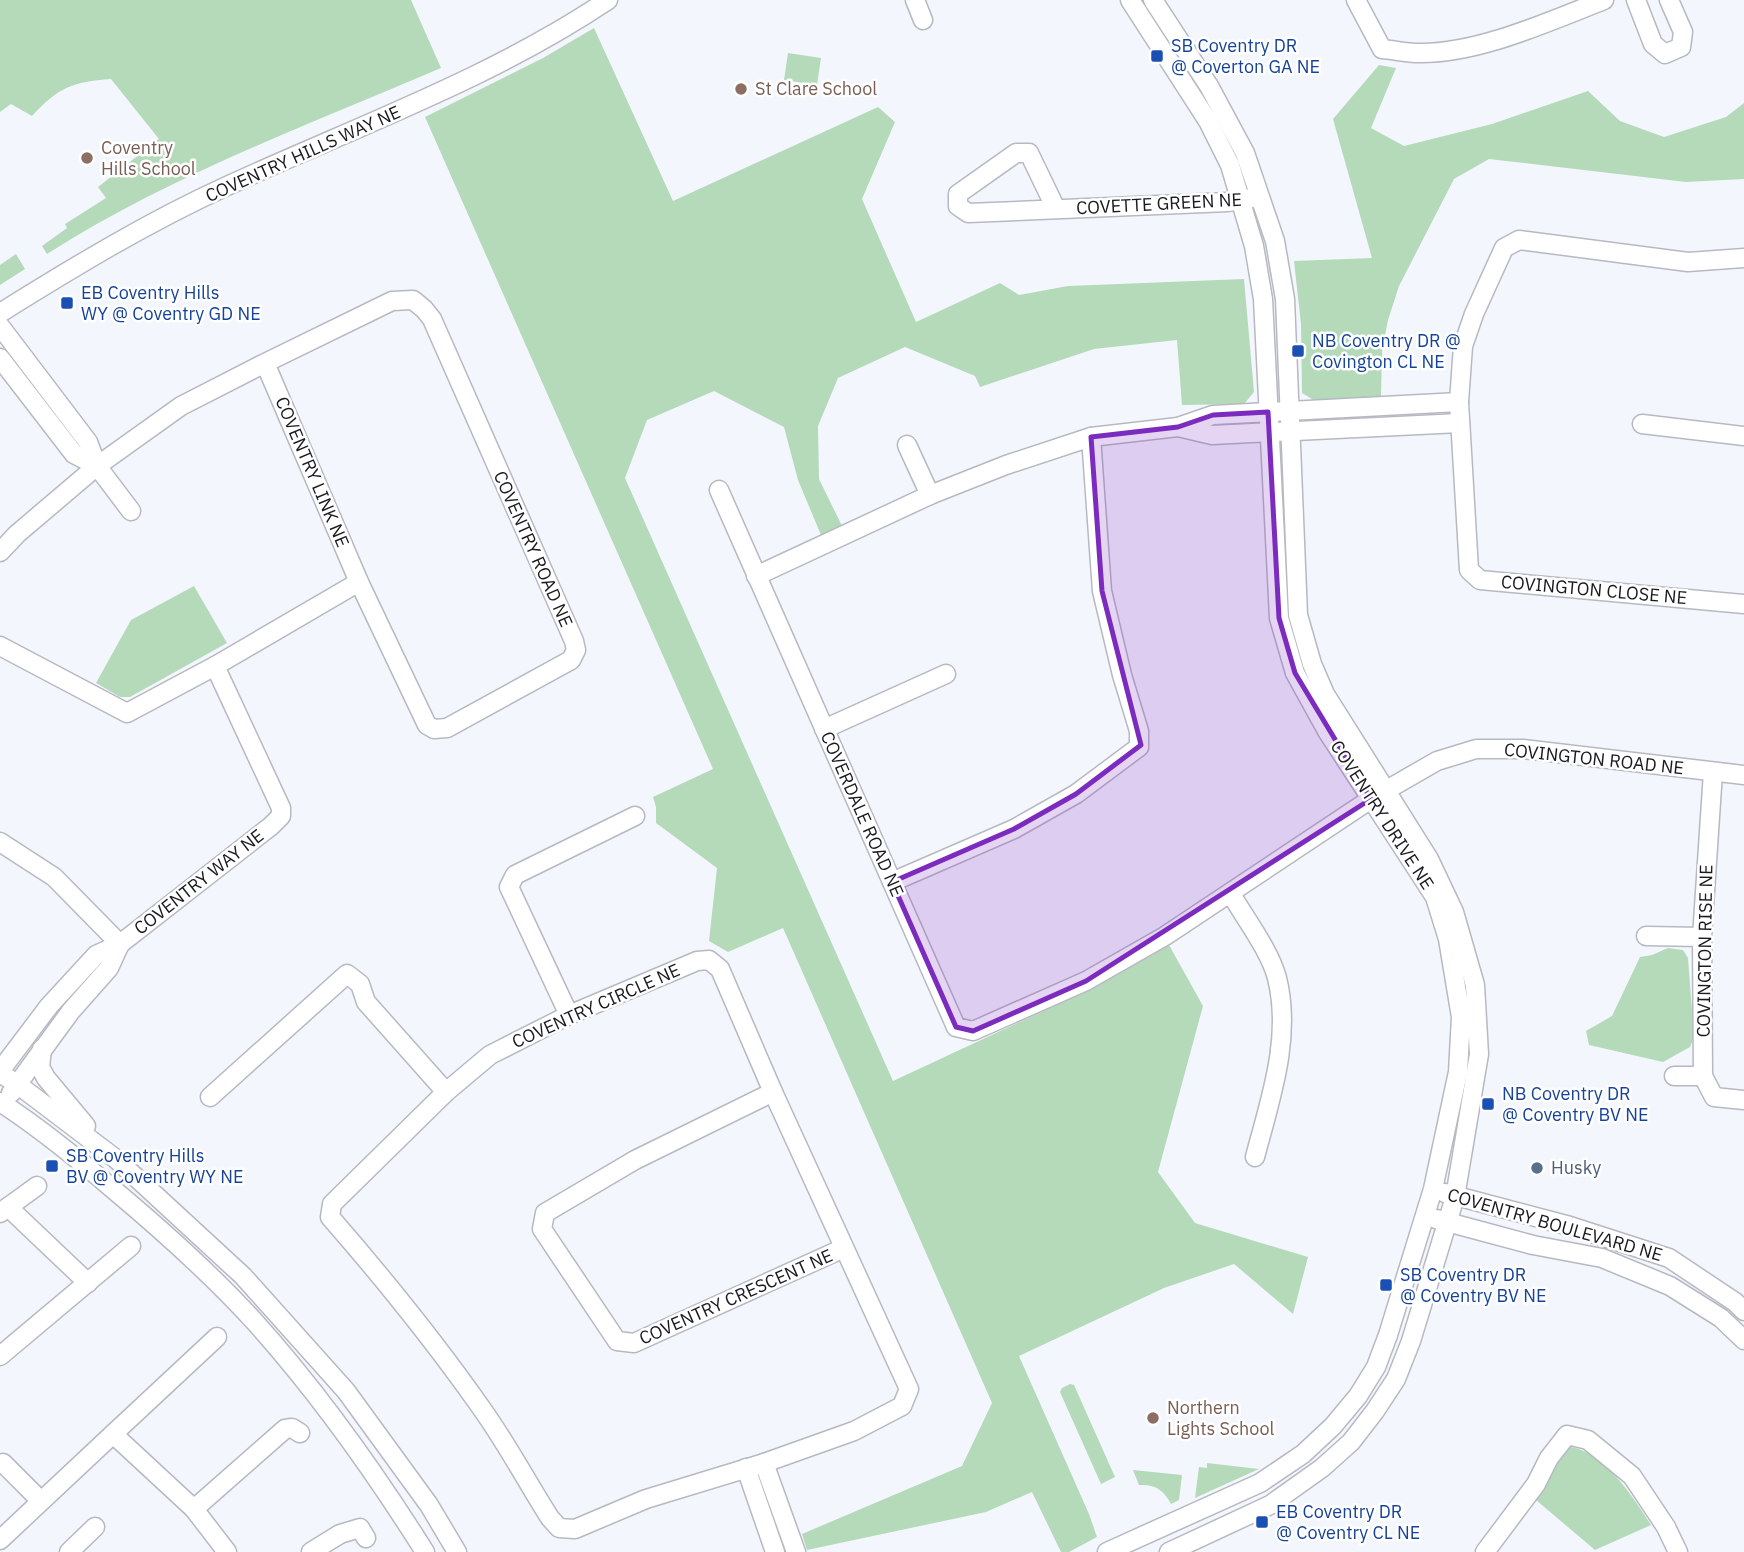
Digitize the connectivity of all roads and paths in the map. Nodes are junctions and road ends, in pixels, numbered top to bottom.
1 (608, 0) edge
2 (915, 0) edge
3 (1130, 0) edge
4 (1153, 0) edge
5 (1356, 0) edge
6 (1605, 0) edge
7 (1636, 0) edge
8 (1670, 0) edge
9 (923, 20) dead end
10 (1261, 196) junction
11 (1242, 201) junction
12 (1056, 209) junction
13 (1278, 256) junction
14 (1744, 258) edge
15 (1256, 259) junction
16 (0, 313) edge
17 (0, 326) edge
18 (0, 358) edge
19 (264, 363) junction
20 (1459, 402) junction
21 (1289, 411) junction
22 (1268, 412) junction
23 (1460, 423) junction
24 (1642, 424) dead end
25 (1178, 427) junction
26 (1290, 431) junction
27 (1269, 432) junction
28 (1744, 436) edge
29 (1091, 437) junction
30 (907, 445) dead end
31 (97, 466) junction
32 (719, 490) dead end
33 (930, 495) junction
34 (131, 511) dead end
35 (0, 552) edge
36 (756, 576) junction
37 (359, 582) junction
38 (1744, 604) edge
39 (0, 646) edge
40 (215, 666) junction
41 (946, 674) dead end
42 (824, 729) junction
43 (1713, 772) junction
44 (1744, 775) edge
45 (1378, 795) junction
46 (635, 817) dead end
47 (0, 842) edge
48 (892, 882) junction
49 (1231, 894) junction
50 (1646, 936) dead end
51 (1702, 937) junction
52 (120, 944) junction
53 (569, 1015) junction
54 (42, 1049) junction
55 (0, 1072) edge
56 (1467, 1074) junction
57 (1674, 1076) dead end
58 (1703, 1076) junction
59 (17, 1084) junction
60 (446, 1091) junction
61 (774, 1092) junction
62 (209, 1097) dead end
63 (1744, 1100) edge
64 (1, 1105) edge
65 (1255, 1157) dead end
66 (116, 1159) junction
67 (37, 1186) dead end
68 (1433, 1189) junction
69 (1455, 1196) junction
70 (4, 1210) edge
71 (1426, 1217) junction
72 (1448, 1222) junction
73 (1570, 1226) junction
74 (131, 1246) dead end
75 (844, 1248) junction
76 (1567, 1251) junction
77 (88, 1283) junction
78 (1744, 1311) edge
79 (218, 1337) dead end
80 (1744, 1340) edge
81 (0, 1356) edge
82 (300, 1433) dead end
83 (113, 1434) junction
84 (3, 1462) dead end
85 (764, 1463) junction
86 (746, 1468) junction
87 (41, 1501) junction
88 (194, 1508) junction
89 (1173, 1522) junction
90 (95, 1527) dead end
91 (2, 1534) edge
92 (366, 1538) dead end
93 (321, 1550) edge
94 (1179, 1550) edge
95 (69, 1552) edge
96 (227, 1552) edge
97 (425, 1552) edge
98 (457, 1552) edge
99 (775, 1552) edge
100 (796, 1552) edge
101 (1107, 1552) edge
102 (1485, 1552) edge
103 (1678, 1552) edge

1 - 16 street, COVENTRY HILLS WAY NE
2 - 9 street
3 - 11 street, COVENTRY DRIVE NE
4 - 10 street, COVENTRY DRIVE NE
5 - 6 street
7 - 8 street
10 - 11 street, COVETTE GREEN NE
10 - 13 street, COVENTRY DRIVE NE
11 - 12 street, COVETTE GREEN NE
11 - 15 street, COVENTRY DRIVE NE
12 - 12 street, COVETTE GREEN NE
13 - 15 street
13 - 21 street, COVENTRY DRIVE NE
14 - 20 street, COVINGTON CLOSE NE
15 - 22 street, COVENTRY DRIVE NE
17 - 31 street
18 - 31 street
19 - 31 street, COVENTRY ROAD NE
19 - 37 street, COVENTRY LINK NE
19 - 37 street, COVENTRY ROAD NE
20 - 21 street
20 - 23 street, COVINGTON CLOSE NE
21 - 22 street
21 - 26 street, COVENTRY DRIVE NE
22 - 25 street
22 - 27 street, COVENTRY DRIVE NE
23 - 26 street
23 - 38 street, COVINGTON CLOSE NE
24 - 28 street
25 - 27 street
25 - 29 street
26 - 27 street
26 - 45 street, COVENTRY DRIVE NE
27 - 45 street, COVENTRY DRIVE NE
29 - 33 street
29 - 48 street
30 - 33 street
31 - 34 street
31 - 35 street, COVENTRY ROAD NE
32 - 36 street, COVERDALE ROAD NE
33 - 36 street
36 - 42 street, COVERDALE ROAD NE
37 - 40 street
39 - 40 street
40 - 52 street, COVENTRY WAY NE
41 - 42 street
42 - 48 street, COVERDALE ROAD NE
43 - 44 street, COVINGTON ROAD NE
43 - 45 street, COVINGTON ROAD NE
43 - 51 street, COVINGTON RISE NE
45 - 49 street, COVERDALE ROAD NE
45 - 56 street, COVENTRY DRIVE NE
46 - 53 street
47 - 52 street
48 - 49 street, COVERDALE ROAD NE
49 - 65 street
50 - 51 street
51 - 58 street, COVINGTON RISE NE
52 - 54 street, COVENTRY WAY NE
52 - 55 street, COVENTRY WAY NE
53 - 60 street, COVENTRY CIRCLE NE
53 - 61 street, COVENTRY CIRCLE NE
54 - 59 street, COVENTRY WAY NE
54 - 66 street
55 - 59 street
56 - 68 street, COVENTRY DRIVE NE
56 - 69 street, COVENTRY DRIVE NE
57 - 58 street
58 - 63 street
59 - 64 street, COVENTRY WAY NE
59 - 66 street
60 - 62 street
60 - 86 street, COVENTRY CIRCLE NE
61 - 75 street, COVENTRY CIRCLE NE
61 - 75 street, COVENTRY CRESCENT NE
64 - 97 street
66 - 98 street
67 - 70 street
68 - 69 street, COVENTRY BOULEVARD NE
68 - 71 street, COVENTRY DRIVE NE
69 - 72 street, COVENTRY DRIVE NE
69 - 73 street, COVENTRY BOULEVARD NE
70 - 77 street
71 - 72 street, COVENTRY BOULEVARD NE
71 - 89 street, COVENTRY DRIVE NE
72 - 76 street, COVENTRY BOULEVARD NE
72 - 94 street, COVENTRY DRIVE NE
73 - 76 street
73 - 78 street, COVENTRY BOULEVARD NE
74 - 77 street
75 - 85 street, COVENTRY CIRCLE NE
76 - 80 street, COVENTRY BOULEVARD NE
77 - 81 street
79 - 83 street
82 - 88 street
83 - 87 street
83 - 88 street
84 - 87 street
85 - 86 street, COVENTRY CIRCLE NE
85 - 100 street
86 - 99 street
87 - 91 street
88 - 96 street
89 - 94 street
89 - 101 street, COVENTRY DRIVE NE
90 - 95 street
92 - 93 street
102 - 103 street

